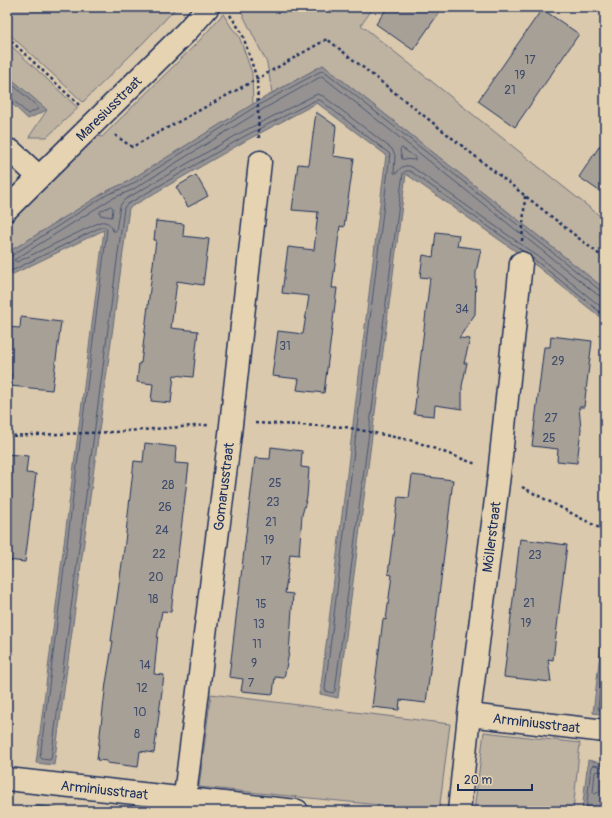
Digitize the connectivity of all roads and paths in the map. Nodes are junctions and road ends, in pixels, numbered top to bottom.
1 (218, 9) edge
2 (7, 37) edge
3 (257, 79) junction
4 (96, 121) junction
5 (7, 151) edge
6 (260, 162) joint
7 (39, 177) junction
8 (524, 196) junction
9 (7, 209) edge
10 (605, 259) edge
11 (521, 263) joint
12 (345, 427) dead end
13 (114, 432) dead end
14 (384, 435) dead end
15 (7, 436) edge
16 (469, 715) junction
17 (605, 731) edge
18 (7, 779) edge
19 (184, 804) edge
20 (297, 811) edge
21 (459, 811) edge

1 - 3 path
1 - 4 street, Maresiusstraat
2 - 4 path
3 - 4 path
3 - 6 path
3 - 8 path
4 - 7 street, Maresiusstraat
5 - 7 street
6 - 19 street, Gomarusstraat
7 - 9 street, Maresiusstraat
8 - 10 path
8 - 11 path
11 - 16 street, Möllerstraat
12 - 14 path
13 - 15 path
16 - 17 street, Arminiusstraat
16 - 21 street, Möllerstraat
18 - 19 street, Arminiusstraat
19 - 20 street, Arminiusstraat

